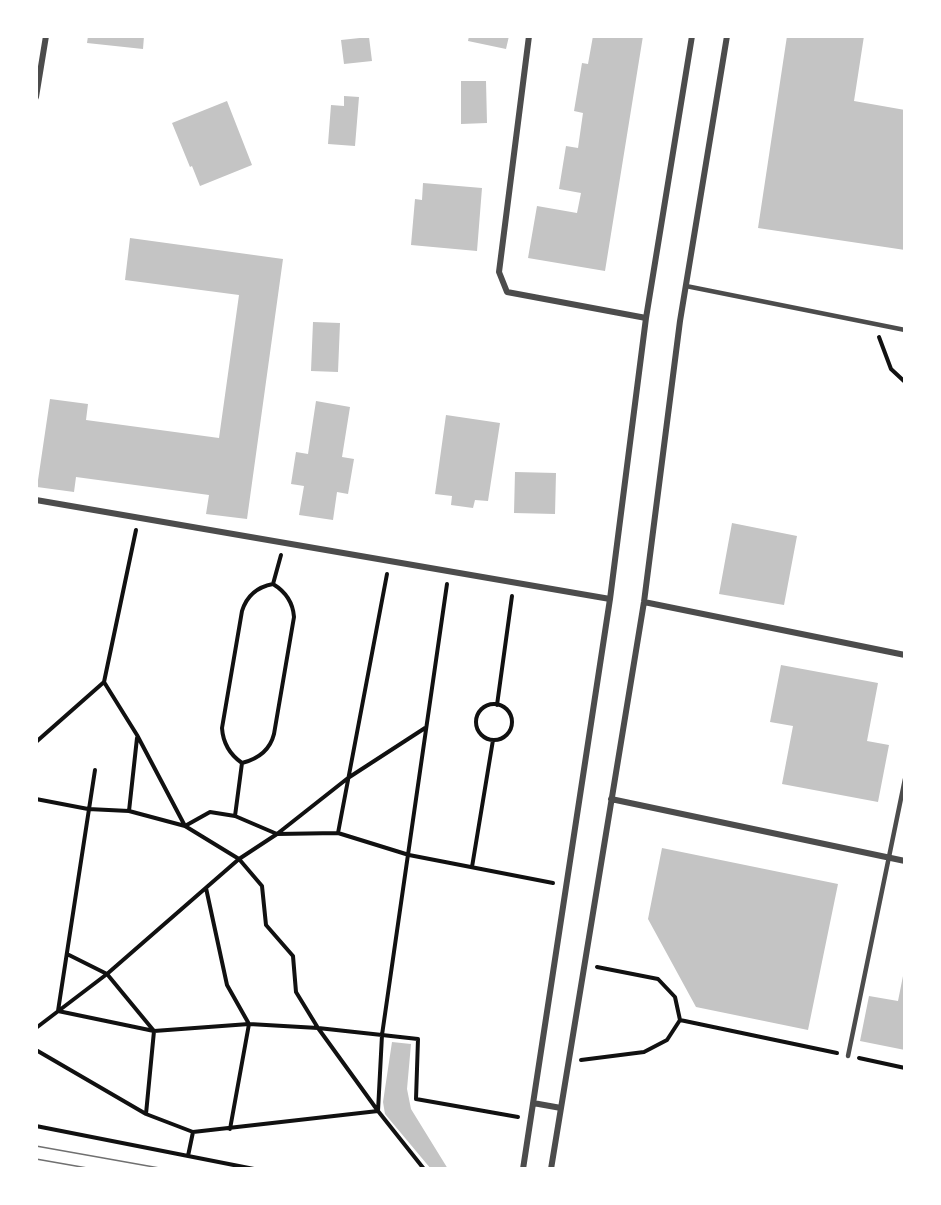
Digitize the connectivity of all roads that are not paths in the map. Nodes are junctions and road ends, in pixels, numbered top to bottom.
1 (46, 36) edge
2 (529, 36) edge
3 (692, 36) edge
4 (727, 36) edge
5 (36, 97) edge
6 (686, 286) junction
7 (646, 318) junction
8 (905, 330) edge
9 (36, 500) edge
10 (610, 599) junction
11 (644, 602) junction
12 (905, 656) edge
13 (905, 779) edge
14 (611, 799) junction
15 (889, 858) junction
16 (905, 861) edge
17 (848, 1056) road end
18 (533, 1103) junction
19 (561, 1108) junction
20 (523, 1169) edge
21 (550, 1169) edge

1 - 5 street
2 - 7 street
3 - 7 street
4 - 6 street
6 - 8 lane
6 - 11 street
7 - 10 street
9 - 10 street
10 - 18 street
11 - 12 street
11 - 14 street
13 - 15 lane
14 - 15 street
14 - 19 street
15 - 16 street
15 - 17 lane
18 - 19 street
18 - 20 street
19 - 21 street

